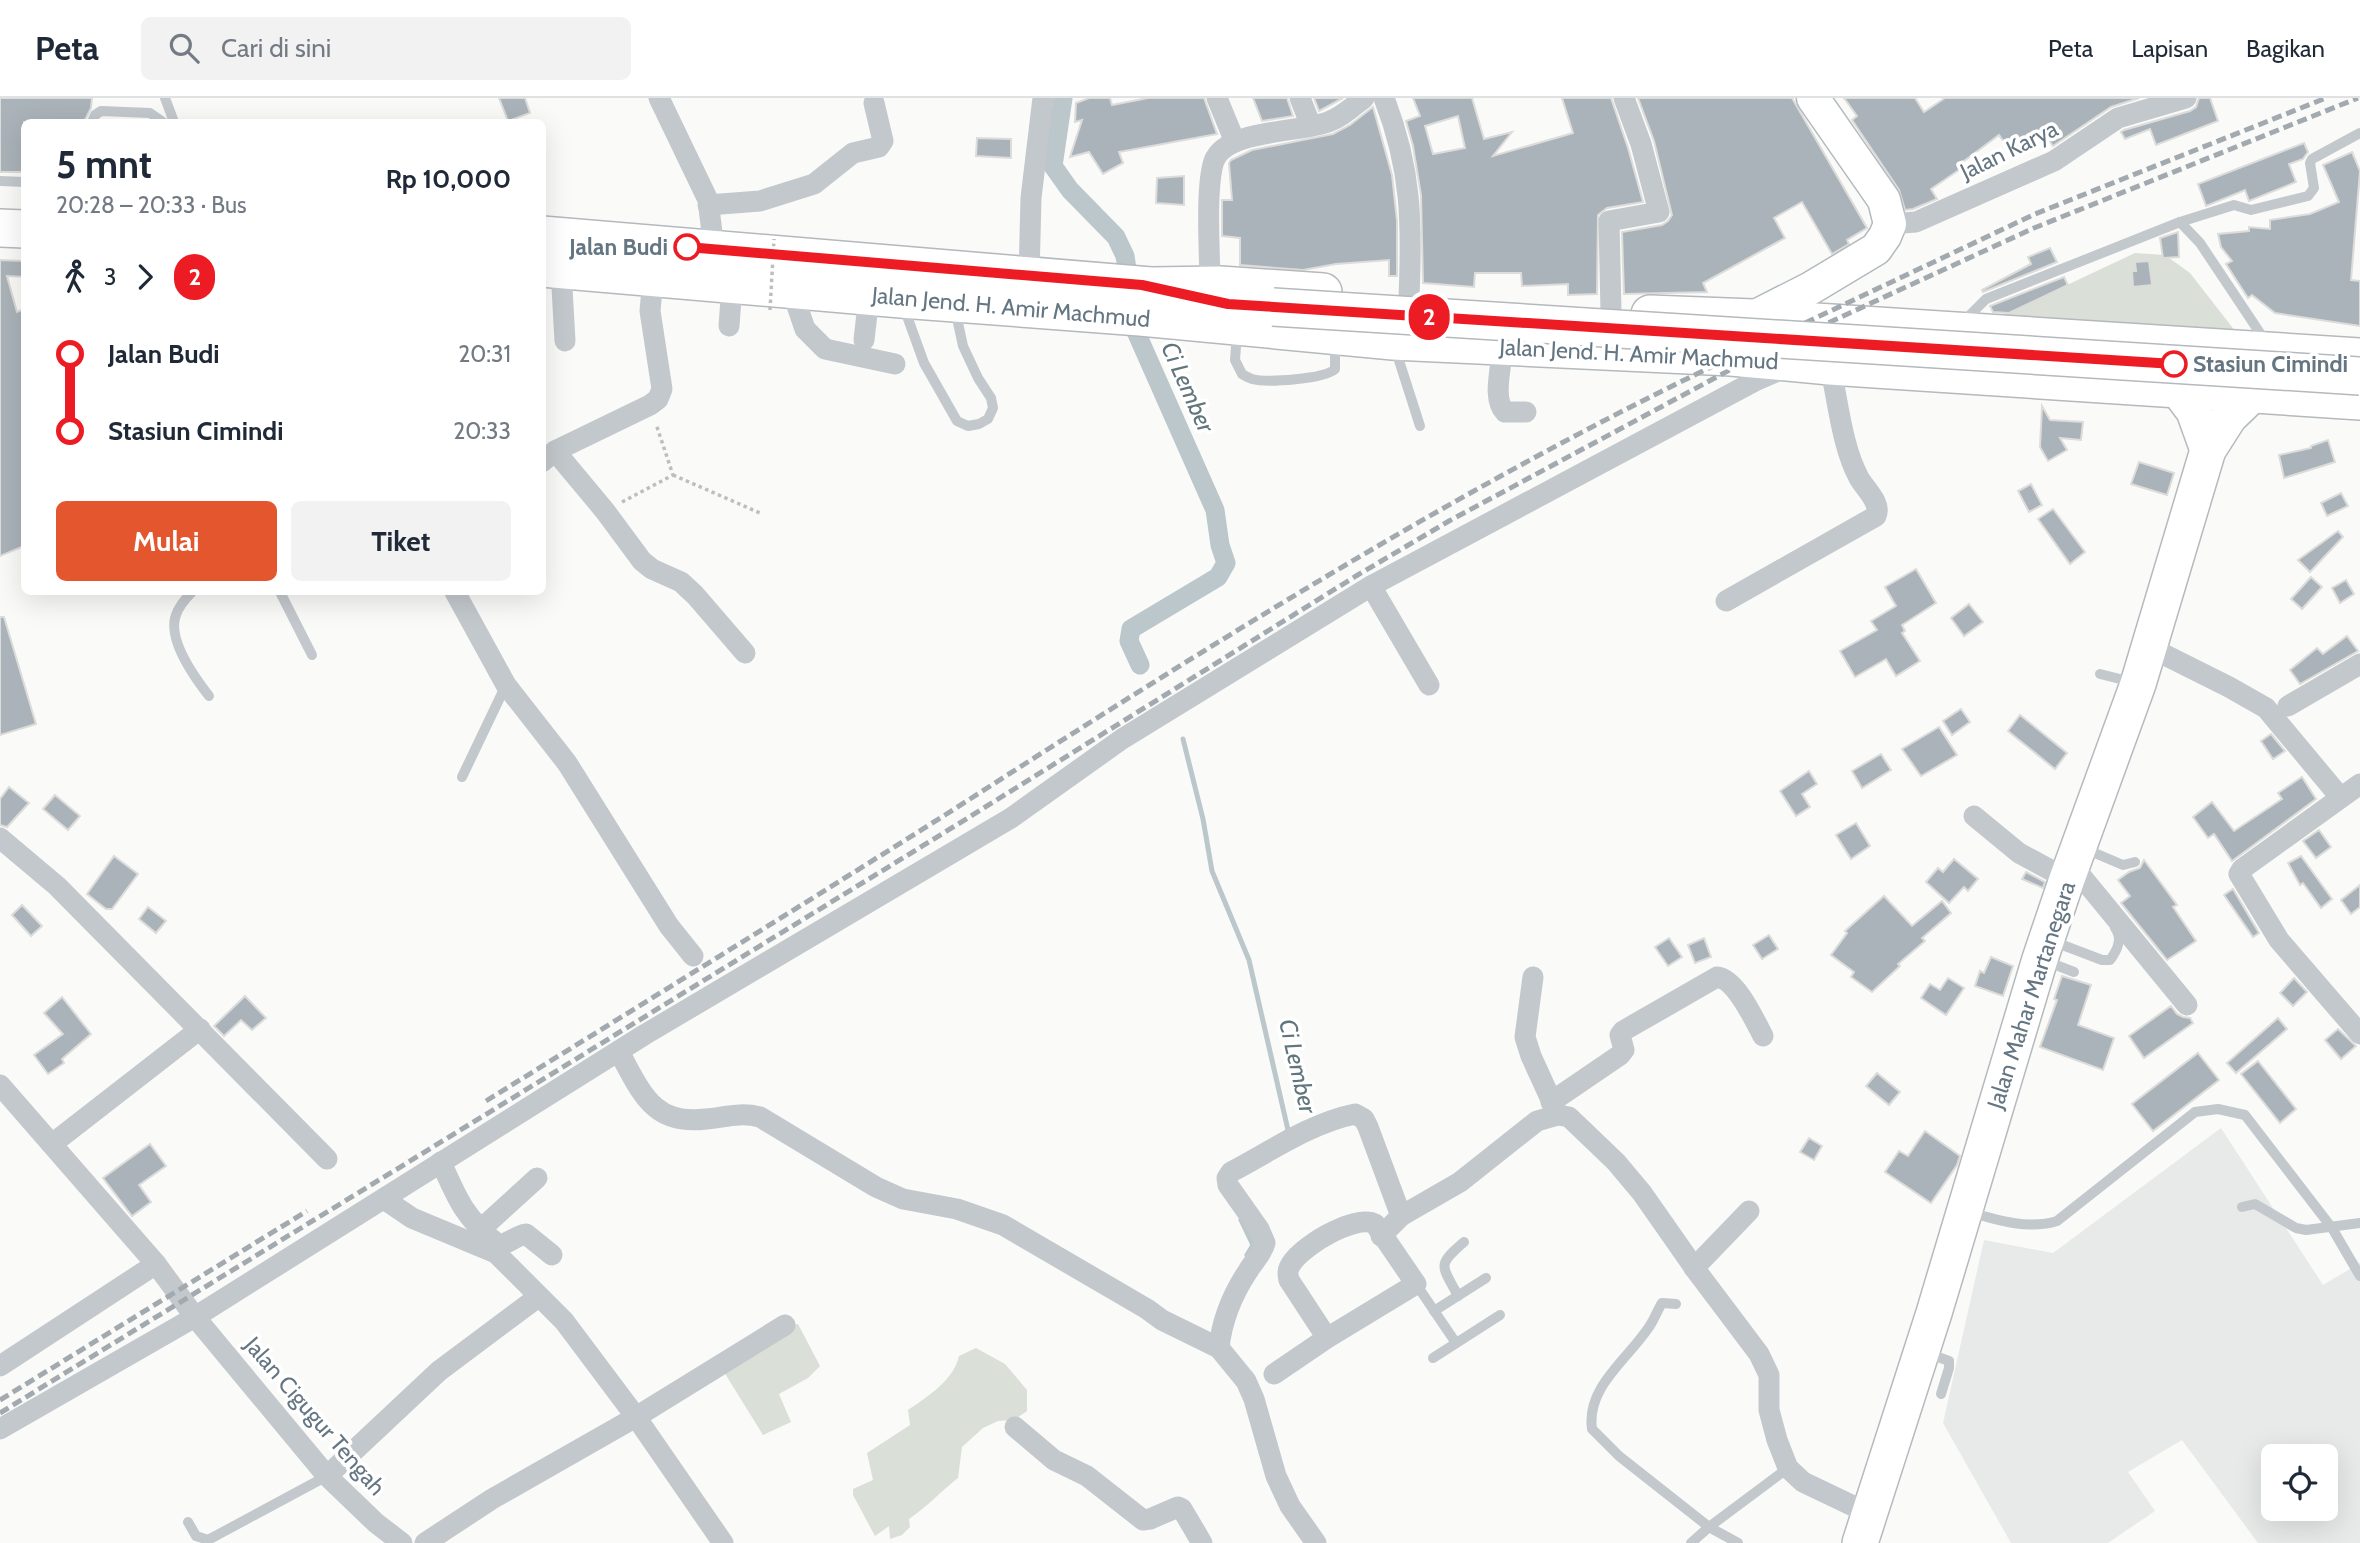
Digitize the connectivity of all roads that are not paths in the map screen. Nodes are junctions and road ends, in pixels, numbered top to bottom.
1 (165, 98) edge
2 (659, 98) edge
3 (1043, 98) edge
4 (1217, 98) edge
5 (1300, 98) edge
6 (1364, 98) edge
7 (1384, 98) edge
8 (1625, 98) edge
9 (1813, 98) edge
10 (2186, 98) edge
11 (874, 103) dead end
12 (2122, 106) edge
13 (93, 119) edge
14 (159, 119) edge
15 (173, 119) edge
16 (1311, 126) junction
17 (2360, 134) edge
18 (1236, 142) junction
19 (0, 181) edge
20 (21, 182) edge
21 (0, 204) edge
22 (21, 205) edge
23 (708, 205) junction
24 (2180, 222) junction
25 (1890, 224) junction
26 (0, 228) edge
27 (21, 229) edge
28 (546, 235) edge
29 (714, 249) junction
30 (552, 269) edge
31 (1029, 277) junction
32 (653, 278) junction
33 (732, 285) junction
34 (885, 298) junction
35 (1409, 298) junction
36 (781, 299) junction
37 (1133, 301) junction
38 (954, 303) junction
39 (1226, 306) junction
40 (1611, 312) junction
41 (1753, 318) junction
42 (729, 326) dead end
43 (1954, 331) junction
44 (1335, 337) junction
45 (864, 340) dead end
46 (565, 341) dead end
47 (1393, 341) junction
48 (1503, 346) junction
49 (2272, 351) junction
50 (1610, 352) junction
51 (1661, 354) junction
52 (2360, 357) edge
53 (895, 364) dead end
54 (1814, 364) junction
55 (1951, 374) junction
56 (2360, 376) edge
57 (2176, 387) junction
58 (2254, 393) junction
59 (2360, 401) edge
60 (1526, 412) dead end
61 (1420, 426) dead end
62 (2208, 450) junction
63 (549, 456) edge
64 (1371, 586) junction
65 (190, 595) edge
66 (281, 595) edge
67 (458, 595) edge
68 (1726, 601) dead end
69 (2149, 647) junction
70 (744, 653) dead end
71 (312, 655) dead end
72 (2360, 664) edge
73 (2100, 674) dead end
74 (2138, 684) junction
75 (506, 685) junction
76 (1429, 685) dead end
77 (209, 696) dead end
78 (2288, 706) dead end
79 (462, 777) dead end
80 (2360, 784) edge
81 (2340, 797) junction
82 (1974, 816) dead end
83 (0, 838) edge
84 (2135, 862) dead end
85 (2073, 863) junction
86 (2044, 949) junction
87 (693, 956) dead end
88 (2074, 972) dead end
89 (1533, 977) dead end
90 (2187, 1005) dead end
91 (200, 1029) junction
92 (2360, 1034) edge
93 (1763, 1036) dead end
94 (619, 1052) junction
95 (0, 1085) edge
96 (1555, 1108) junction
97 (52, 1144) junction
98 (327, 1159) dead end
99 (441, 1162) junction
100 (537, 1178) dead end
101 (384, 1199) junction
102 (2242, 1207) dead end
103 (1964, 1210) junction
104 (1749, 1211) dead end
105 (1401, 1216) junction
106 (2360, 1223) edge
107 (2332, 1228) junction
108 (481, 1229) junction
109 (1381, 1236) junction
110 (1464, 1242) dead end
111 (552, 1255) dead end
112 (156, 1264) junction
113 (1694, 1268) junction
114 (2360, 1276) edge
115 (1486, 1278) dead end
116 (1416, 1283) junction
117 (1458, 1296) junction
118 (538, 1297) junction
119 (1676, 1304) dead end
120 (1434, 1311) junction
121 (1500, 1315) dead end
122 (195, 1317) junction
123 (785, 1325) dead end
124 (1327, 1338) junction
125 (1456, 1343) junction
126 (1212, 1345) junction
127 (1922, 1351) junction
128 (1433, 1358) dead end
129 (0, 1366) edge
130 (1274, 1374) dead end
131 (1941, 1394) dead end
132 (636, 1417) junction
133 (1015, 1427) dead end
134 (0, 1429) edge
135 (1788, 1468) junction
136 (327, 1476) junction
137 (188, 1522) dead end
138 (1709, 1527) junction
139 (1865, 1528) edge
140 (402, 1543) edge
141 (425, 1543) edge
142 (723, 1543) edge
143 (1202, 1543) edge
144 (1316, 1543) edge
145 (1691, 1543) edge
146 (1738, 1543) edge

1 - 15 lane
2 - 23 street
3 - 31 street
4 - 18 street
5 - 16 street
6 - 16 street
7 - 35 street
8 - 40 street
9 - 25 main road
10 - 12 street, Jalan Karya
11 - 23 street
12 - 25 street, Jalan Karya
13 - 14 lane
16 - 18 street
17 - 24 lane
18 - 39 street
19 - 20 lane
21 - 22 highway
23 - 29 street
24 - 43 lane
24 - 49 lane
25 - 41 main road
26 - 27 highway
28 - 29 highway, Jalan Jend. H. Amir Machmud
29 - 31 highway, Jalan Jend. H. Amir Machmud
30 - 32 highway, Jalan Jend. H. Amir Machmud
30 - 46 street
31 - 37 highway, Jalan Jend. H. Amir Machmud
32 - 33 highway, Jalan Jend. H. Amir Machmud
32 - 63 street
33 - 36 highway, Jalan Jend. H. Amir Machmud
33 - 42 street
34 - 36 highway, Jalan Jend. H. Amir Machmud
34 - 38 highway, Jalan Jend. H. Amir Machmud
34 - 38 lane
34 - 45 street
35 - 39 highway, Jalan Jend. H. Amir Machmud
35 - 40 highway, Jalan Jend. H. Amir Machmud
36 - 53 street
37 - 38 highway, Jalan Jend. H. Amir Machmud
37 - 39 highway, Jalan Jend. H. Amir Machmud
37 - 39 highway, Jalan Jend. H. Amir Machmud
39 - 44 highway, Jalan Jend. H. Amir Machmud
39 - 44 lane
39 - 56 highway, bridge
40 - 41 highway, Jalan Jend. H. Amir Machmud
40 - 50 highway
41 - 43 highway, Jalan Jend. H. Amir Machmud
41 - 51 main road
43 - 49 highway, Jalan Jend. H. Amir Machmud
43 - 55 highway
44 - 47 highway, Jalan Jend. H. Amir Machmud
47 - 48 highway, Jalan Jend. H. Amir Machmud
47 - 61 lane
48 - 50 highway, Jalan Jend. H. Amir Machmud
48 - 60 street
49 - 52 highway, Jalan Jend. H. Amir Machmud
50 - 51 highway, Jalan Jend. H. Amir Machmud
51 - 54 highway, Jalan Jend. H. Amir Machmud
54 - 55 highway, Jalan Jend. H. Amir Machmud
54 - 64 street
54 - 68 street
55 - 57 highway, Jalan Jend. H. Amir Machmud
57 - 58 highway, Jalan Jend. H. Amir Machmud
57 - 62 main road
58 - 59 highway, Jalan Jend. H. Amir Machmud
58 - 62 main road, Jalan Mahar Martanegara
62 - 69 main road, Jalan Mahar Martanegara
63 - 70 street
64 - 76 street
64 - 94 street
65 - 77 lane
66 - 71 lane
67 - 75 street
69 - 74 main road, Jalan Mahar Martanegara
69 - 81 street
72 - 78 street
73 - 74 lane
74 - 85 main road, Jalan Mahar Martanegara
75 - 79 lane
75 - 87 street
80 - 81 street
81 - 92 street
82 - 85 street
83 - 91 street
84 - 85 lane
85 - 86 main road, Jalan Mahar Martanegara
85 - 86 lane
85 - 90 street
86 - 88 lane
86 - 103 main road, Jalan Mahar Martanegara
89 - 96 street
91 - 97 street
91 - 98 street
93 - 96 street
94 - 99 street
94 - 126 street
95 - 97 street, Jalan Cigugur Tengah
96 - 105 street
96 - 113 street
97 - 112 street, Jalan Cigugur Tengah
99 - 101 street
99 - 108 street
100 - 108 street
101 - 118 street
101 - 122 street
102 - 107 lane
103 - 107 lane
103 - 127 main road, Jalan Mahar Martanegara
104 - 113 street
105 - 109 street
105 - 126 street
106 - 107 lane
107 - 114 lane
108 - 111 street
109 - 116 street
109 - 124 street
110 - 117 lane
112 - 122 street, Jalan Cigugur Tengah
112 - 129 street
113 - 135 street
115 - 117 lane
116 - 120 lane
116 - 124 street
117 - 120 lane
118 - 132 street
118 - 136 street
119 - 138 lane
120 - 125 lane
121 - 125 lane
122 - 134 street
122 - 136 street, Jalan Cigugur Tengah
123 - 132 street
124 - 130 street
125 - 128 lane
126 - 144 street
127 - 131 lane
127 - 139 main road, Jalan Mahar Martanegara
132 - 141 street
132 - 142 street
133 - 143 street
135 - 138 lane
135 - 139 street
136 - 137 lane
136 - 140 street, Jalan Cigugur Tengah
138 - 145 lane
138 - 146 lane

